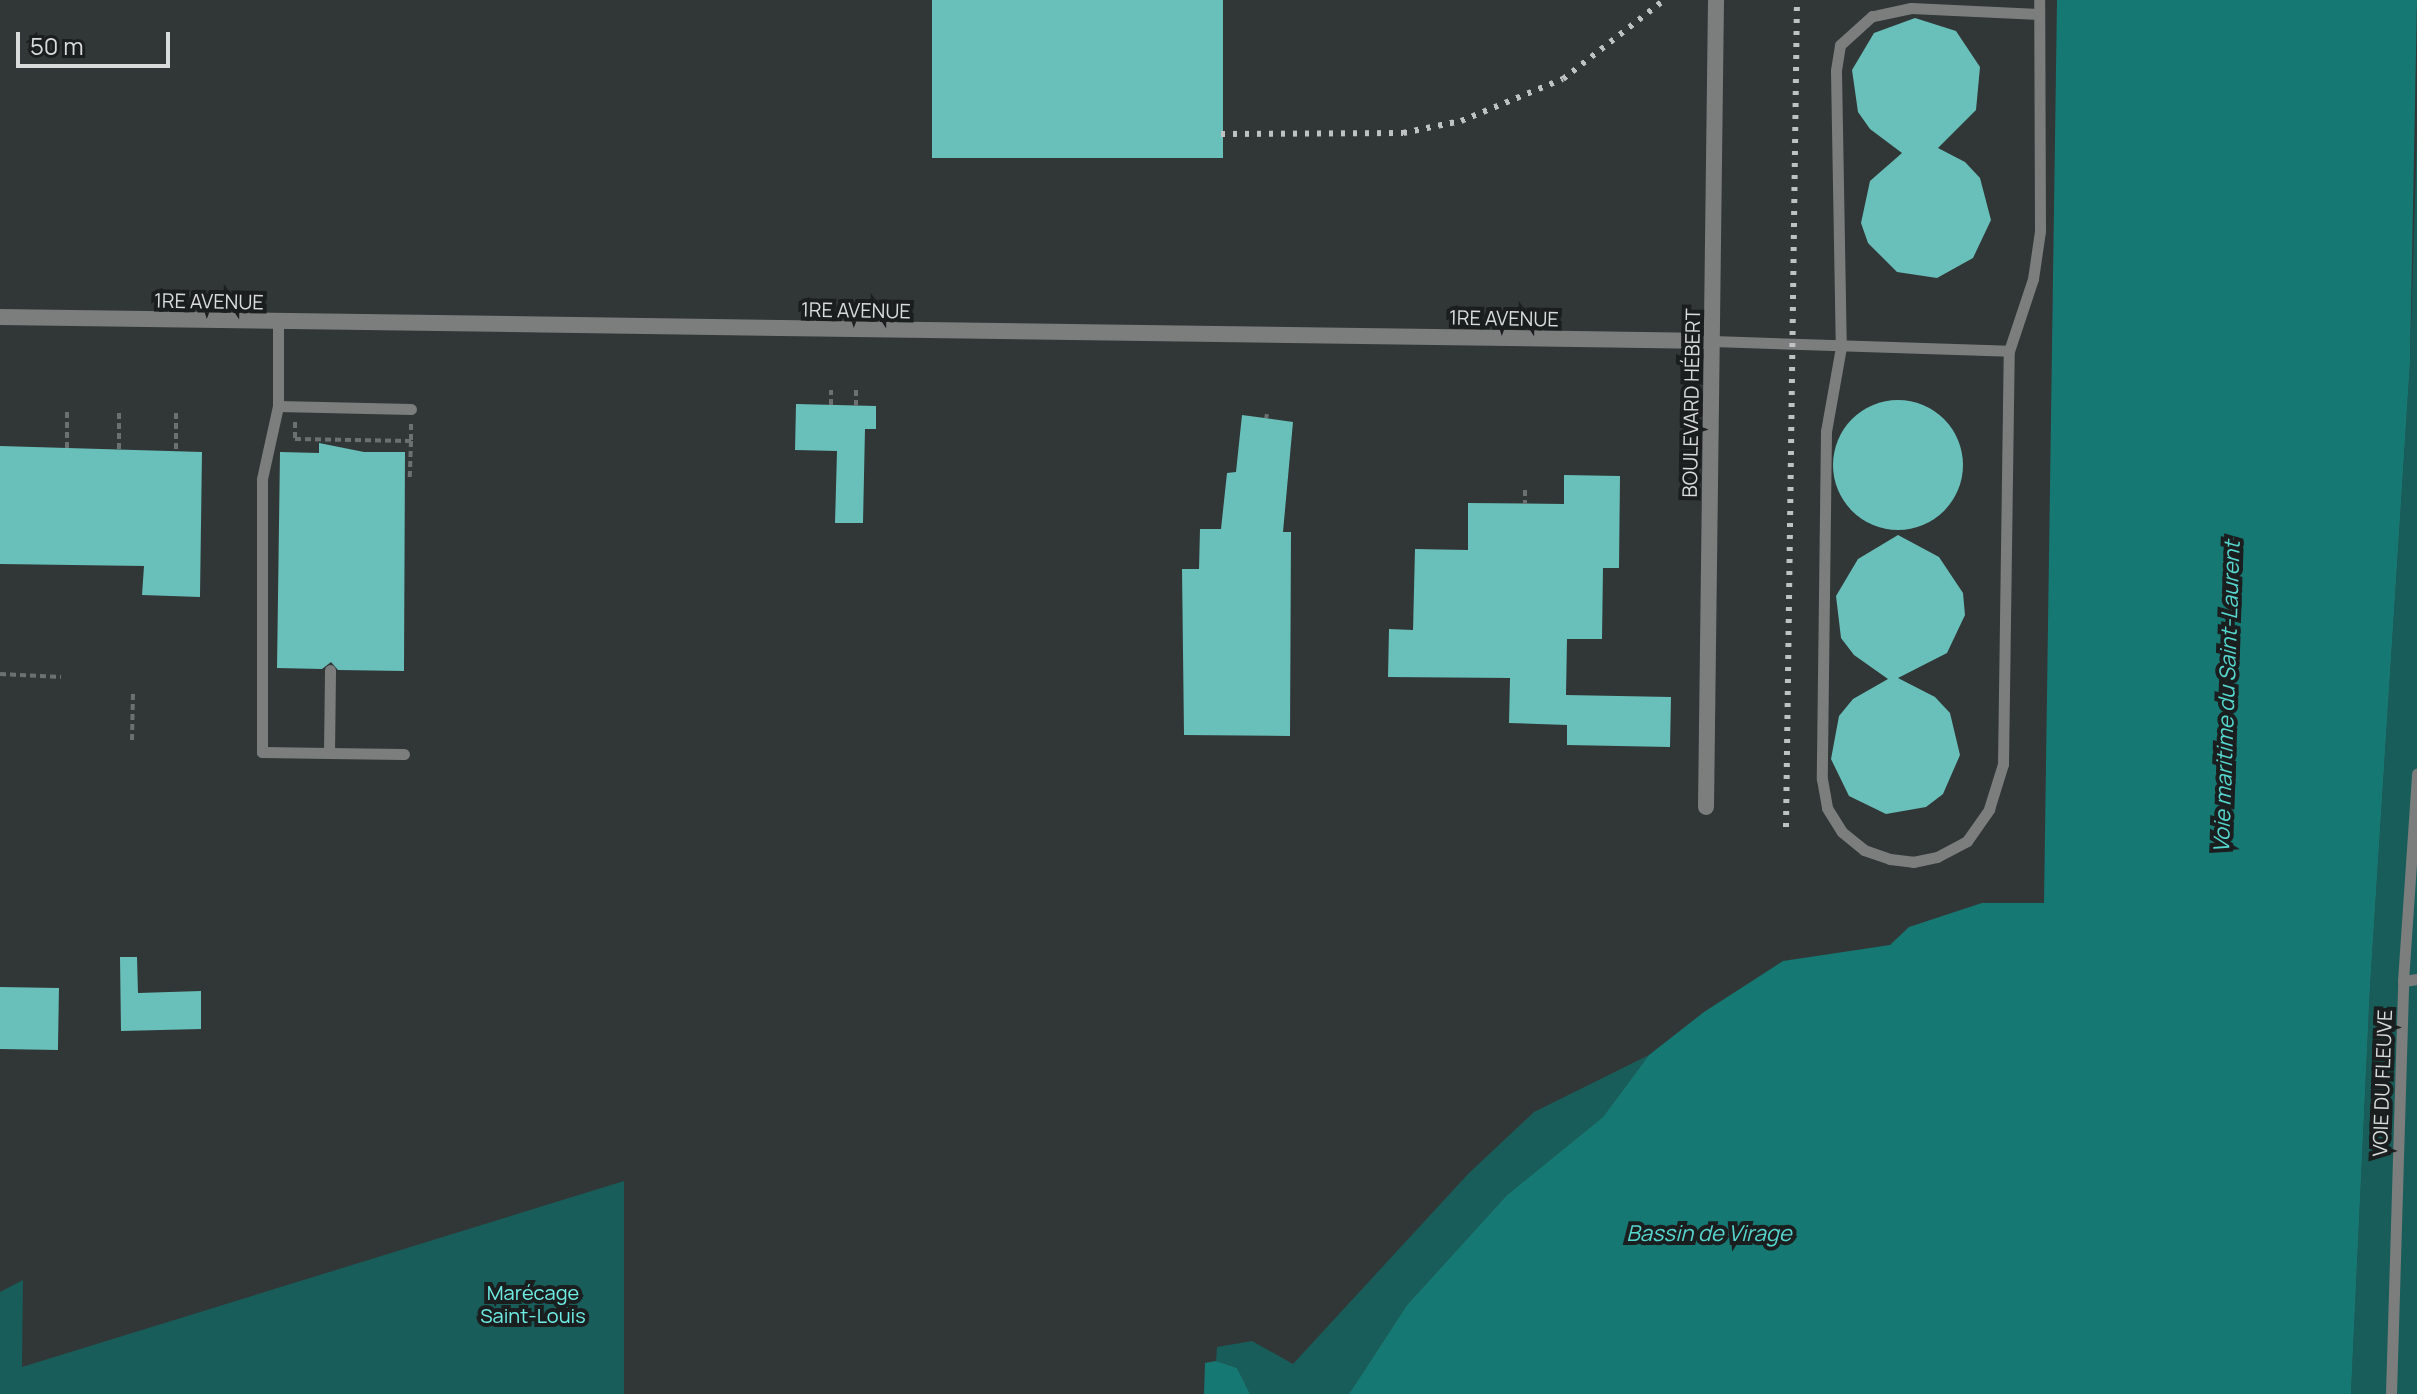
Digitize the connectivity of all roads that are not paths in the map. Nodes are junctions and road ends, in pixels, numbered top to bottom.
1 (1716, 0) edge
2 (2039, 0) edge
3 (2039, 14) junction
4 (0, 317) edge
5 (278, 323) junction
6 (1712, 341) junction
7 (1841, 347) junction
8 (2009, 351) junction
9 (278, 406) junction
10 (411, 409) dead end
11 (330, 670) dead end
12 (329, 753) junction
13 (404, 754) dead end
14 (2417, 773) edge
15 (1706, 807) dead end
16 (2417, 979) edge
17 (2403, 981) junction
18 (2391, 1394) edge

1 - 6 street, BOULEVARD HÉBERT
2 - 3 lane
3 - 7 lane
3 - 8 lane
4 - 5 street, 1RE AVENUE
5 - 6 street, 1RE AVENUE
5 - 9 lane
6 - 7 lane
6 - 15 street, BOULEVARD HÉBERT
7 - 8 lane
7 - 8 lane
9 - 10 lane
9 - 12 lane
11 - 12 lane
12 - 13 lane
14 - 17 lane, VOIE DU FLEUVE
16 - 17 lane
17 - 18 lane, VOIE DU FLEUVE

